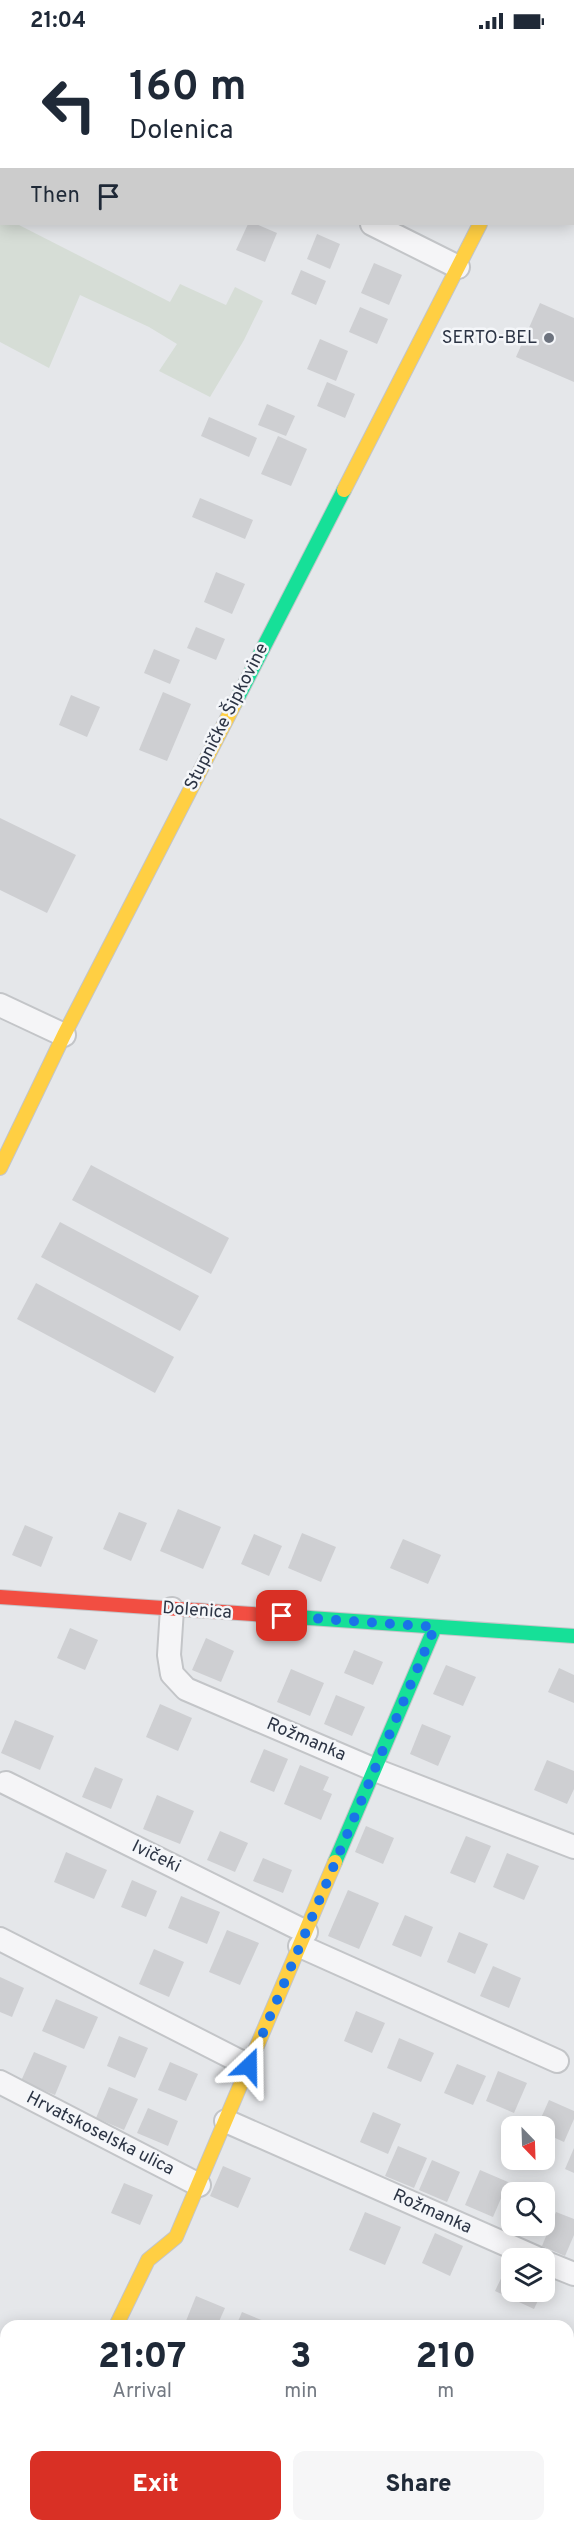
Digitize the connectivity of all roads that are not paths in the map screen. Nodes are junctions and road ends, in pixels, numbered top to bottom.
1 (374, 225) edge
2 (479, 225) edge
3 (458, 267) junction
4 (0, 1005) edge
5 (64, 1035) junction
6 (0, 1168) edge
7 (0, 1597) edge
8 (172, 1609) junction
9 (435, 1627) junction
10 (574, 1636) edge
11 (375, 1770) junction
12 (6, 1783) dead end
13 (574, 1847) edge
14 (0, 1939) edge
15 (303, 1939) junction
16 (558, 2061) dead end
17 (249, 2066) junction
18 (0, 2082) edge
19 (226, 2121) junction
20 (199, 2186) junction
21 (513, 2248) edge
22 (555, 2266) edge
23 (574, 2274) edge
24 (119, 2320) edge

1 - 3 street
2 - 3 street, Stupničke Šipkovine
3 - 5 street, Stupničke Šipkovine
4 - 5 street
5 - 6 street, Stupničke Šipkovine
7 - 8 street, Dolenica
8 - 9 street, Dolenica
8 - 11 street, Rožmanka
9 - 10 street, Dolenica
9 - 11 street
11 - 13 street, Rožmanka
11 - 15 street
12 - 15 street, Ivičeki
14 - 17 street
15 - 16 street, Ivičeki
15 - 17 street
17 - 19 street
18 - 20 street, Hrvatskoselska ulica
19 - 20 street
19 - 21 street, Rožmanka
20 - 24 street
22 - 23 street

